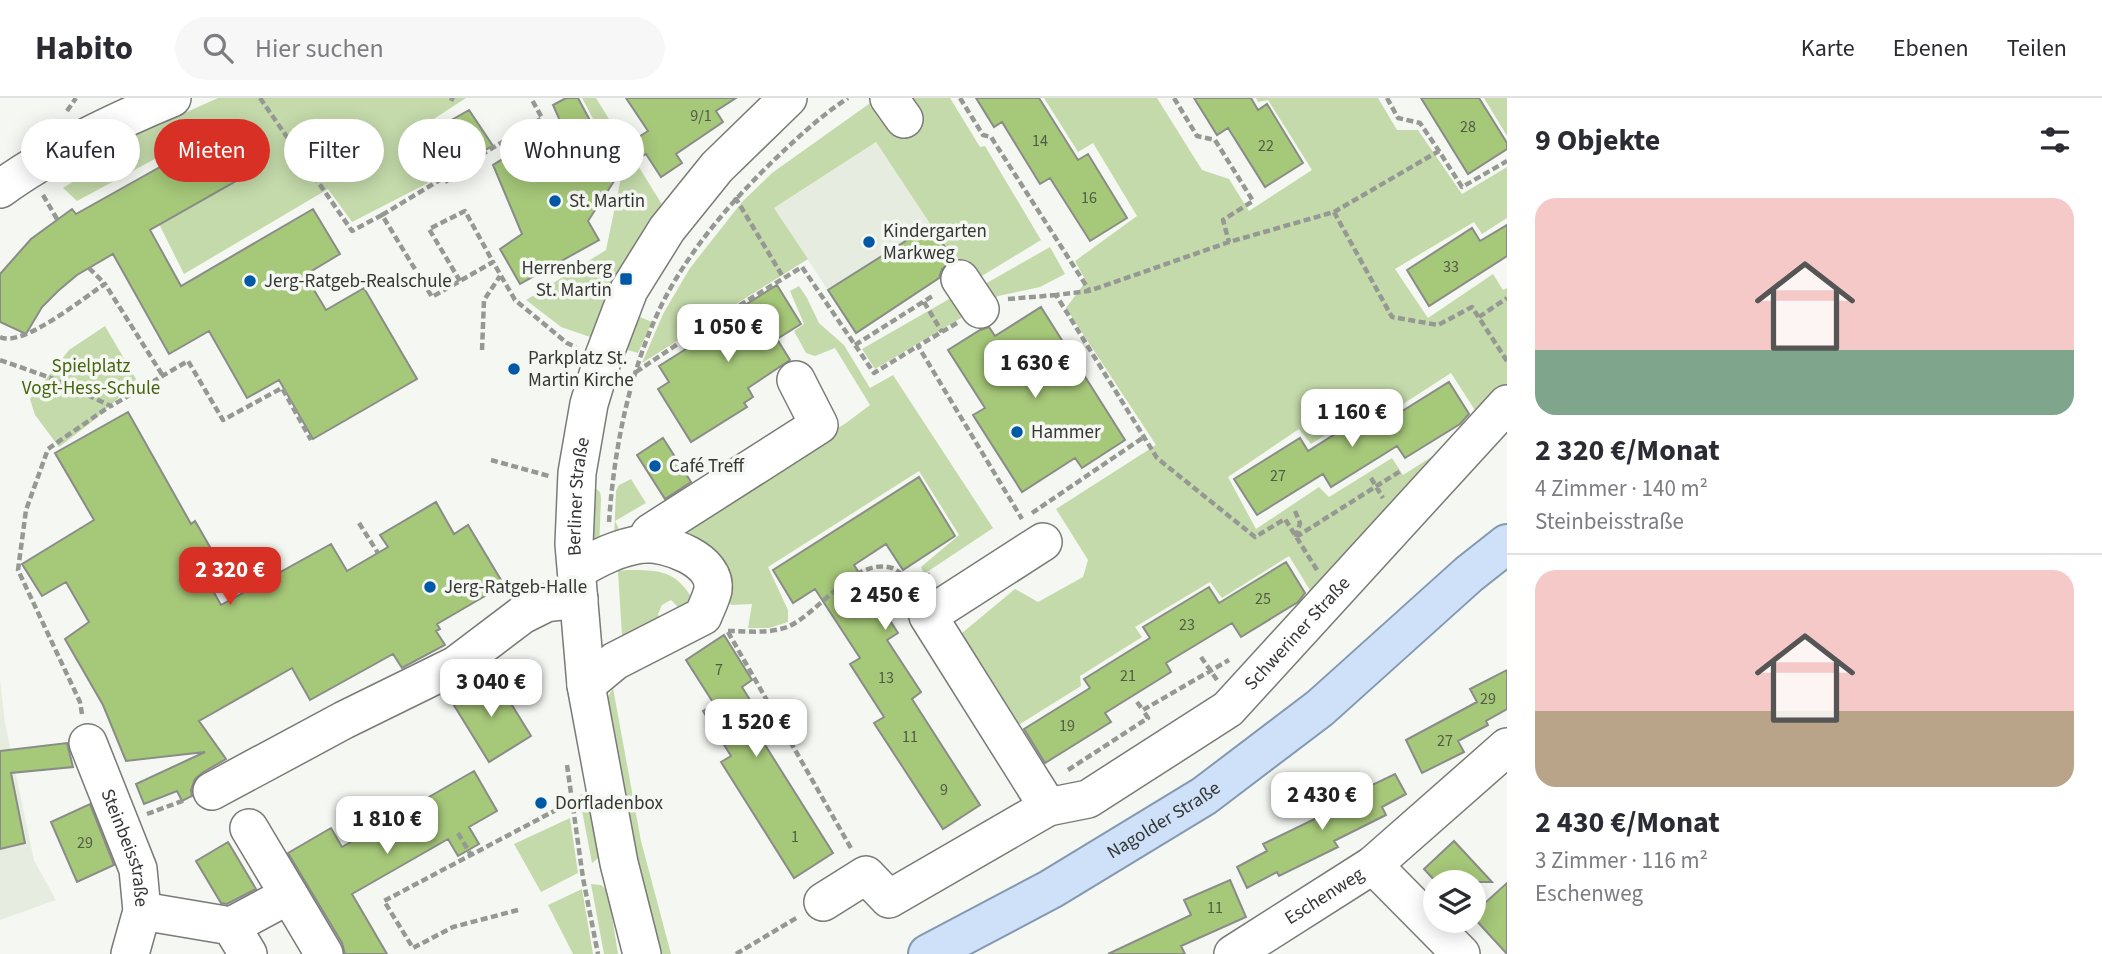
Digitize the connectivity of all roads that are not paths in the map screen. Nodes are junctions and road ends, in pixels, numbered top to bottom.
1 (172, 98) edge
2 (788, 98) edge
3 (0, 189) edge
4 (960, 279) road end
5 (980, 309) road end
6 (796, 380) dead end
7 (1507, 404) edge
8 (1043, 542) dead end
9 (645, 544) junction
10 (1507, 544) edge
11 (588, 574) junction
12 (586, 685) junction
13 (88, 743) road end
14 (1507, 747) edge
15 (212, 791) road end
16 (1048, 807) junction
17 (249, 828) dead end
18 (1373, 865) junction
19 (289, 895) junction
20 (823, 902) road end
21 (142, 911) junction
22 (239, 940) edge
23 (130, 954) edge
24 (324, 954) edge
25 (642, 954) edge
26 (928, 954) edge
27 (1233, 954) edge
28 (1461, 954) edge

1 - 3 street
2 - 11 street, Berliner Straße
4 - 5 street
6 - 9 street
7 - 16 street, Schweriner Straße
8 - 16 street
9 - 11 street
9 - 12 street
10 - 26 main road, Nagolder Straße
11 - 12 street, Berliner Straße
11 - 15 street
12 - 25 street, Berliner Straße
13 - 21 street, Steinbeisstraße
14 - 18 street, Eschenweg
16 - 20 street, Schweriner Straße
17 - 19 street
18 - 27 street, Eschenweg
18 - 28 street
19 - 22 street
19 - 24 street
21 - 22 street
21 - 23 street, Steinbeisstraße

